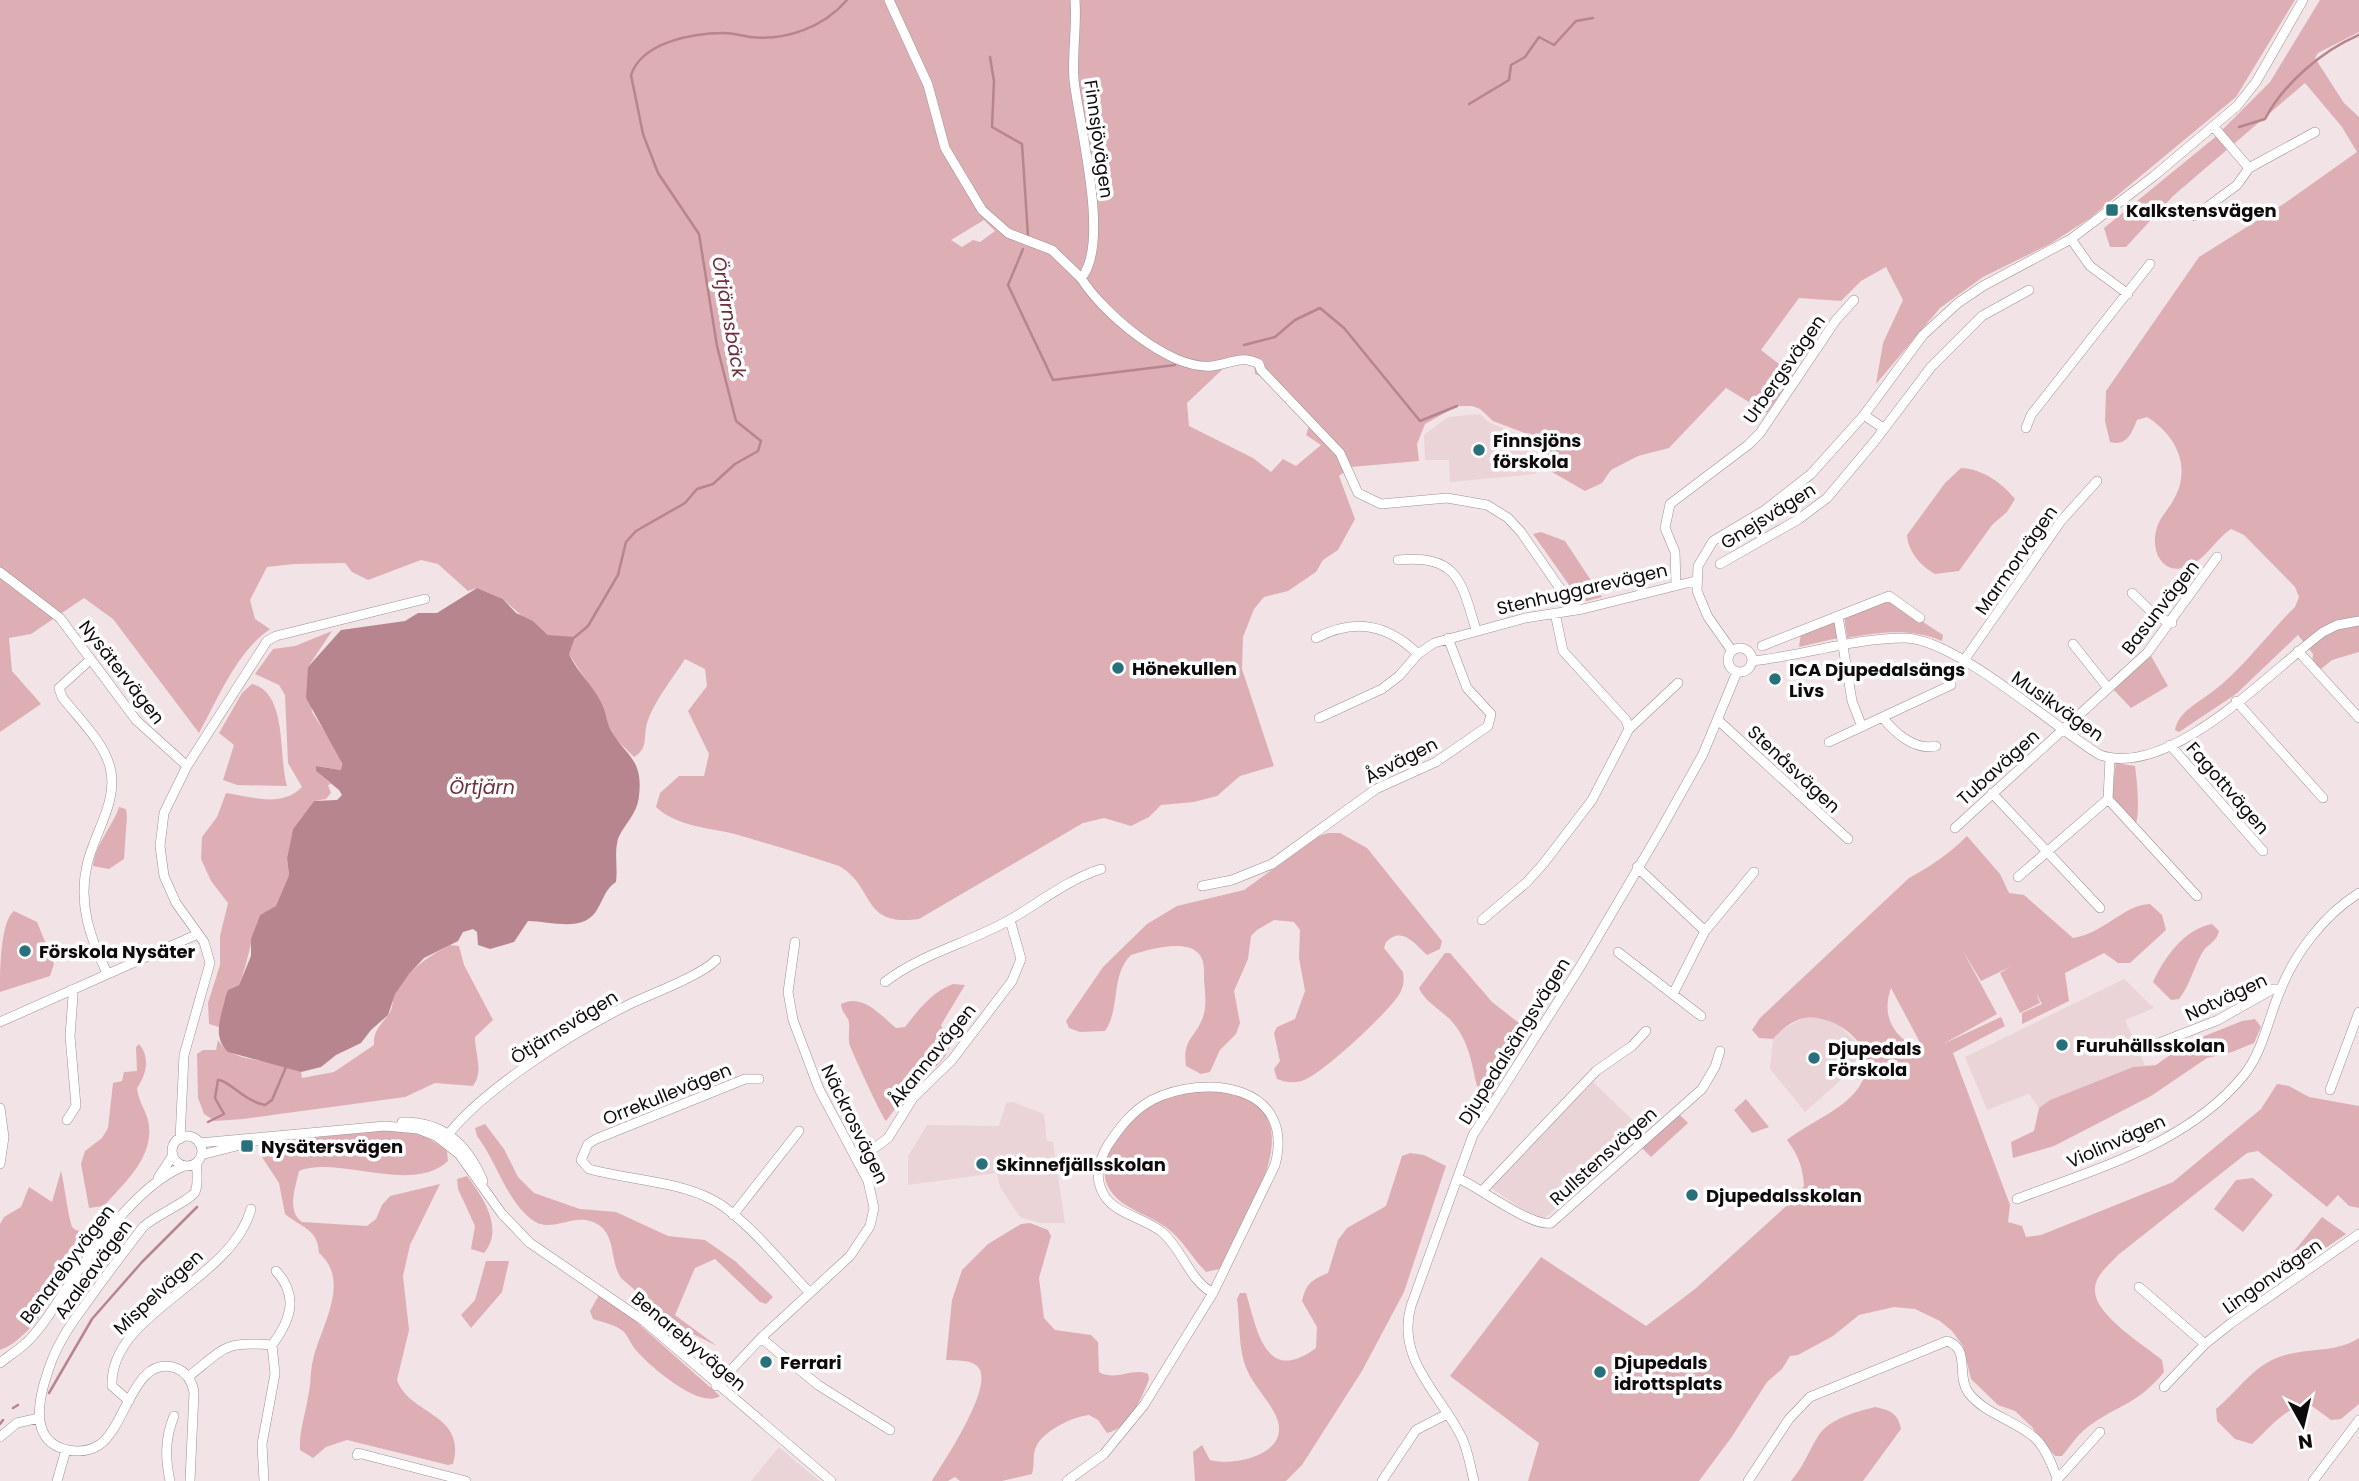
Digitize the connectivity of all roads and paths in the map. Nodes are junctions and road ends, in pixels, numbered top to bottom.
1 (889, 0) edge
2 (1075, 0) edge
3 (2303, 0) edge
4 (2213, 126) junction
5 (2315, 132) dead end
6 (2249, 168) junction
7 (2195, 216) dead end
8 (2071, 239) junction
9 (2150, 264) dead end
10 (1081, 278) junction
11 (2029, 290) dead end
12 (2128, 295) junction
13 (1854, 300) dead end
14 (1864, 415) junction
15 (1882, 428) junction
16 (2026, 428) dead end
17 (2096, 481) dead end
18 (2217, 557) dead end
19 (1398, 561) dead end
20 (1720, 564) dead end
21 (0, 572) edge
22 (1695, 581) junction
23 (1676, 584) junction
24 (2132, 593) dead end
25 (425, 599) dead end
26 (1574, 610) junction
27 (1555, 613) junction
28 (1838, 615) junction
29 (1920, 618) dead end
30 (2359, 621) edge
31 (2172, 623) junction
32 (1476, 630) junction
33 (1316, 638) dead end
34 (1448, 638) junction
35 (2073, 644) dead end
36 (1844, 645) junction
37 (1762, 646) dead end
38 (1732, 651) junction
39 (2298, 651) junction
40 (1418, 654) junction
41 (1965, 659) junction
42 (90, 660) junction
43 (1752, 661) junction
44 (1737, 672) junction
45 (1678, 683) dead end
46 (1951, 685) dead end
47 (2108, 688) junction
48 (2236, 701) junction
49 (1320, 718) dead end
50 (1883, 718) junction
51 (2359, 719) edge
52 (1719, 721) junction
53 (1862, 727) junction
54 (1629, 729) junction
55 (2062, 730) junction
56 (1829, 742) dead end
57 (2170, 745) junction
58 (1936, 746) dead end
59 (2110, 758) junction
60 (187, 766) junction
61 (1992, 793) junction
62 (2323, 797) dead end
63 (2108, 799) junction
64 (1955, 828) dead end
65 (1848, 839) dead end
66 (2047, 850) junction
67 (2263, 851) dead end
68 (1637, 867) junction
69 (1101, 869) dead end
70 (1754, 872) dead end
71 (2018, 877) dead end
72 (1202, 886) dead end
73 (2359, 893) edge
74 (2197, 897) dead end
75 (2100, 908) dead end
76 (1010, 920) junction
77 (1482, 920) dead end
78 (1704, 931) junction
79 (198, 934) junction
80 (795, 942) dead end
81 (1618, 952) dead end
82 (716, 960) dead end
83 (107, 973) junction
84 (885, 982) dead end
85 (2281, 989) junction
86 (71, 990) junction
87 (1673, 994) junction
88 (2359, 1012) edge
89 (1701, 1016) dead end
90 (0, 1022) edge
91 (1646, 1031) dead end
92 (2146, 1048) dead end
93 (1720, 1051) dead end
94 (759, 1079) dead end
95 (2330, 1090) dead end
96 (0, 1108) edge
97 (67, 1120) dead end
98 (182, 1120) junction
99 (799, 1131) dead end
100 (190, 1137) junction
101 (270, 1137) junction
102 (446, 1137) junction
103 (180, 1139) junction
104 (199, 1143) junction
105 (173, 1155) junction
106 (199, 1159) junction
107 (858, 1160) junction
108 (0, 1164) edge
109 (185, 1166) junction
110 (1458, 1178) junction
111 (196, 1180) junction
112 (155, 1182) junction
113 (1483, 1190) junction
114 (2017, 1199) dead end
115 (251, 1209) dead end
116 (733, 1215) junction
117 (2359, 1234) edge
118 (276, 1270) dead end
119 (2139, 1287) dead end
120 (810, 1293) junction
121 (1213, 1293) junction
122 (761, 1338) junction
123 (272, 1345) junction
124 (2205, 1345) junction
125 (0, 1363) edge
126 (188, 1377) junction
127 (716, 1386) junction
128 (2164, 1387) dead end
129 (129, 1401) junction
130 (1447, 1414) junction
131 (174, 1416) dead end
132 (39, 1418) junction
133 (2359, 1420) edge
134 (890, 1430) dead end
135 (2100, 1432) dead end
136 (0, 1437) edge
137 (66, 1450) junction
138 (357, 1455) dead end
139 (57, 1481) edge
140 (170, 1481) edge
141 (190, 1481) edge
142 (264, 1481) edge
143 (466, 1481) edge
144 (831, 1481) edge
145 (1067, 1481) edge
146 (1382, 1481) edge
147 (1474, 1481) edge
148 (1748, 1481) edge
149 (2057, 1481) edge
150 (2313, 1481) edge

1 - 10 street
2 - 10 street, Finnsjövägen
3 - 4 street
4 - 6 street
4 - 8 street
5 - 6 street
6 - 7 street
8 - 12 street
8 - 14 street
9 - 12 street
10 - 26 street
11 - 15 street, Gnejsvägen
12 - 16 street
13 - 23 street, Urbergsvägen
14 - 15 street
14 - 22 street
15 - 20 street, Gnejsvägen
17 - 41 street, Marmorvägen
18 - 31 street, Basunvägen
19 - 32 street, Stenhuggarevägen
21 - 42 street, Nysätervägen
22 - 23 street, Stenhuggarevägen
22 - 38 street
23 - 26 street, Stenhuggarevägen
24 - 31 street
25 - 60 street
26 - 27 street, Stenhuggarevägen
27 - 32 street, Stenhuggarevägen
27 - 54 street
28 - 29 street
28 - 36 street
28 - 37 street
30 - 39 street, Musikvägen
31 - 47 street, Basunvägen
32 - 34 street, Stenhuggarevägen
33 - 40 street
34 - 40 street, Stenhuggarevägen
34 - 72 street, Åsvägen
35 - 47 street
36 - 41 street, Musikvägen
36 - 43 street, Musikvägen
36 - 53 street
38 - 43 street
38 - 44 street
39 - 48 street, Musikvägen
39 - 51 street
40 - 49 street, Stenhuggarevägen
41 - 55 street, Musikvägen
42 - 60 street, Nysätervägen
42 - 83 street
43 - 44 street, Musikvägen
44 - 52 street, Djupedalsängsvägen
45 - 54 street
46 - 50 street
47 - 55 street, Basunvägen
48 - 57 street, Musikvägen
48 - 62 street
50 - 53 street
50 - 58 street
52 - 65 street, Stenåsvägen
52 - 68 street, Djupedalsängsvägen
53 - 56 street
54 - 77 street
55 - 59 street, Musikvägen
55 - 61 street, Tubavägen
57 - 59 street, Musikvägen
57 - 67 street, Fagottvägen
59 - 63 street
60 - 79 street
61 - 64 street, Tubavägen
61 - 66 street
63 - 66 street
63 - 74 street
66 - 71 street
66 - 75 street
68 - 78 street
68 - 110 street, Djupedalsängsvägen
69 - 76 street
70 - 78 street
73 - 85 street, Violinvägen
76 - 84 street
76 - 107 street, Åkannavägen
78 - 87 street
79 - 83 street
79 - 98 street
80 - 107 street, Näckrosvägen
81 - 87 street
82 - 102 street, Ötjärnsvägen
83 - 86 street
85 - 92 street, Notvägen
85 - 114 street, Violinvägen
86 - 90 street
86 - 97 street
87 - 89 street
88 - 95 street
91 - 113 street
93 - 113 street, Rullstensvägen
94 - 116 street, Orrekullevägen
96 - 108 street
98 - 100 street
98 - 103 street
99 - 116 street
100 - 103 street
100 - 104 street
101 - 102 street
101 - 104 street
101 - 106 street
102 - 127 street, Benarebyvägen
103 - 105 street
104 - 106 street
105 - 109 street
105 - 112 street, Benarebyvägen
106 - 109 street
106 - 111 street
107 - 120 street, Näckrosvägen
109 - 111 street
109 - 112 street, Benarebyvägen
110 - 113 street, Rullstensvägen
110 - 130 street, Djupedalsängsvägen
111 - 132 street, Azaleavägen
112 - 125 street, Benarebyvägen
115 - 129 street, Mispelvägen
116 - 120 street, Orrekullevägen
117 - 124 street, Lingonvägen
118 - 123 street
119 - 124 street
120 - 122 street, Näckrosvägen
121 - 121 street
121 - 145 street
122 - 127 street, Näckrosvägen
122 - 134 street
123 - 126 street
123 - 142 street
124 - 128 street, Lingonvägen
126 - 129 street
126 - 141 street
127 - 144 street, Benarebyvägen
129 - 137 street
130 - 146 street
130 - 147 street, Djupedalsängsvägen
131 - 140 street
132 - 136 street
132 - 137 street
133 - 150 street
135 - 149 street
137 - 139 street
138 - 143 street
148 - 149 street

